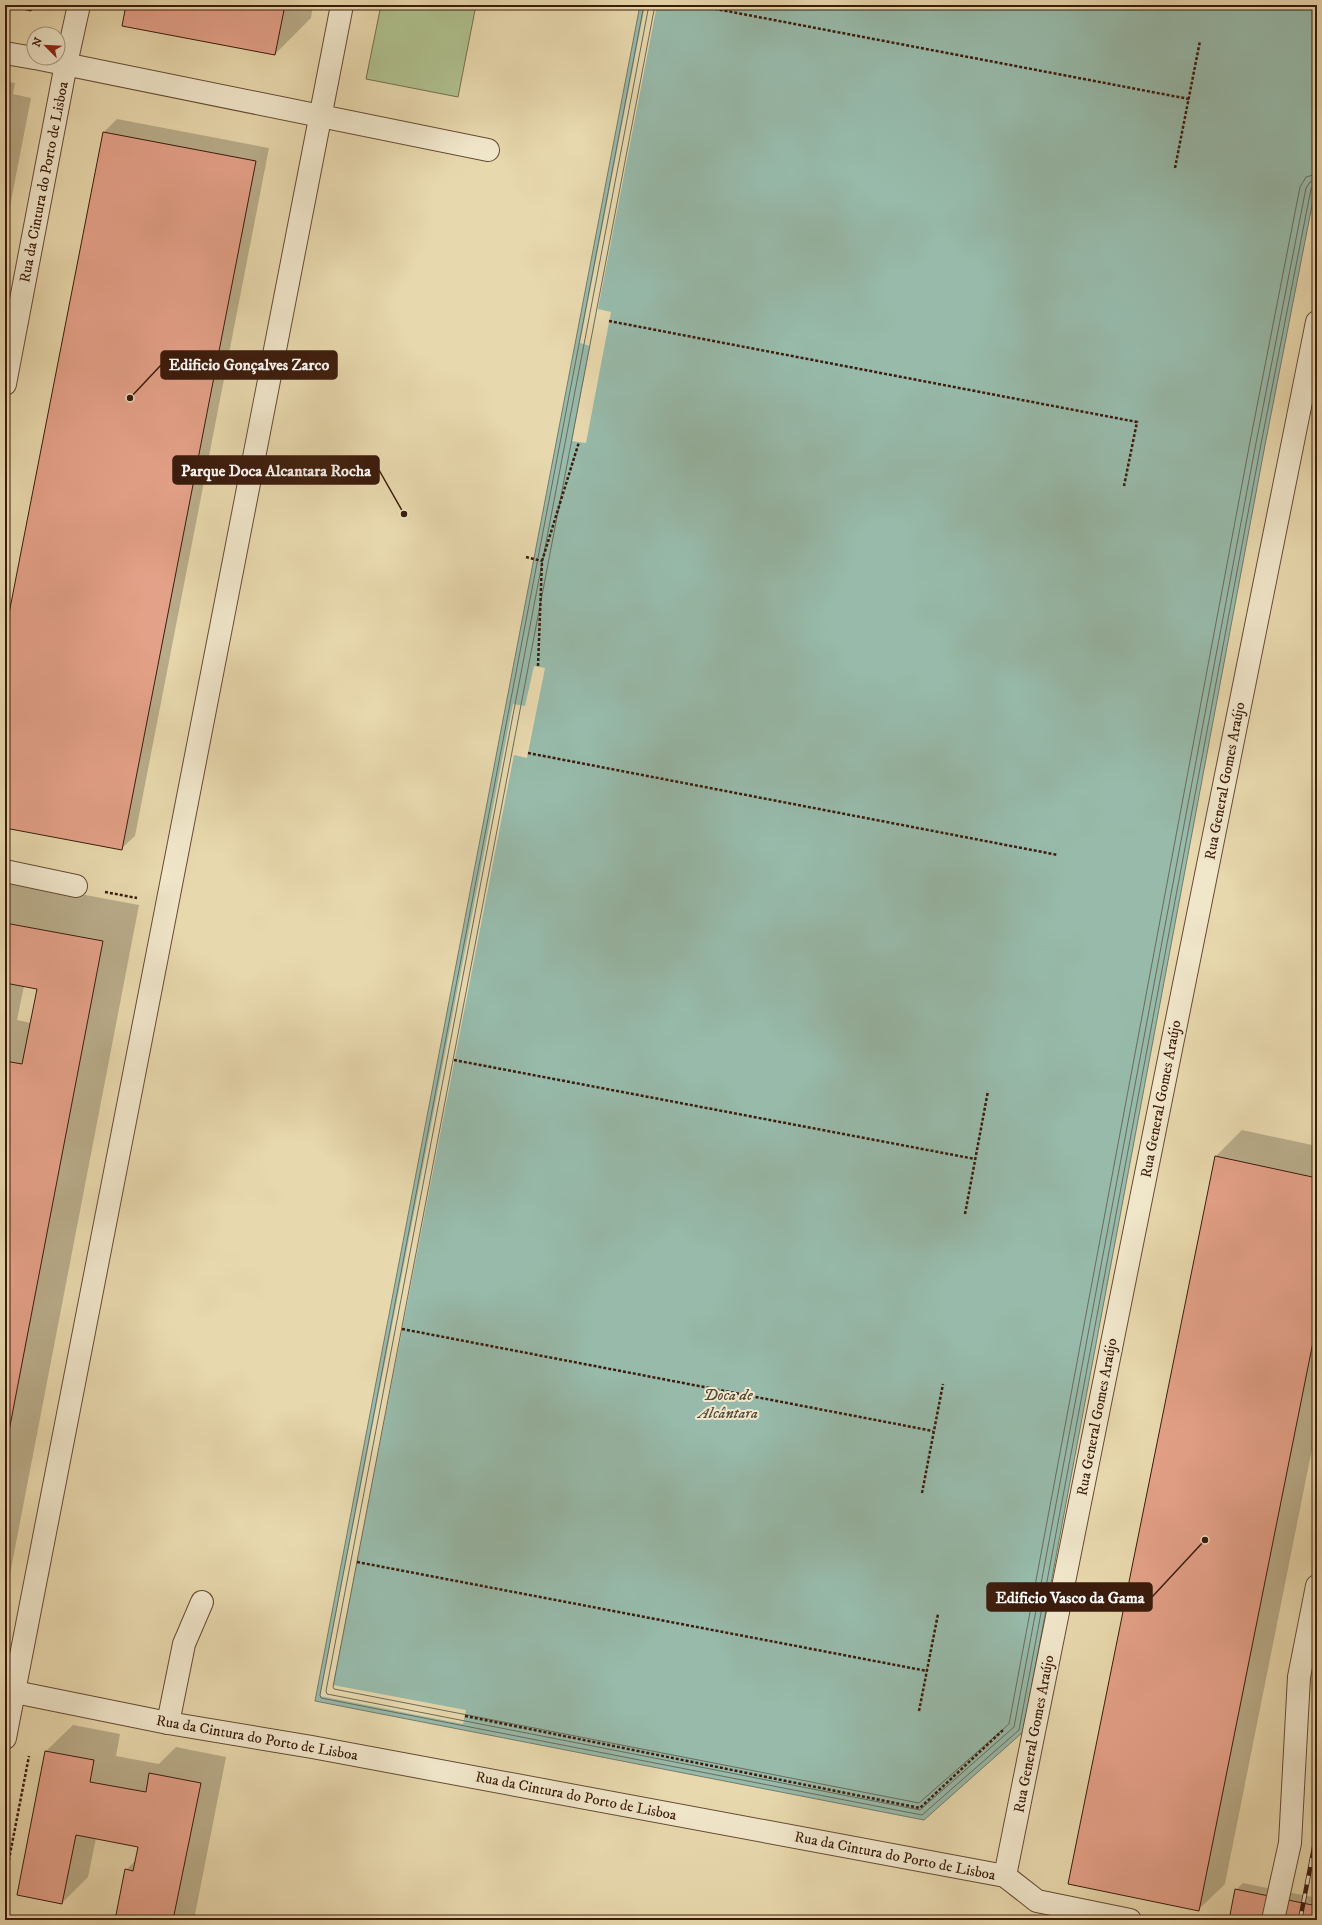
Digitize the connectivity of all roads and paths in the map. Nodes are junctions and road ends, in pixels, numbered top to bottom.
1 (79, 5) edge
2 (342, 5) edge
3 (695, 5) edge
4 (1200, 41) dead end
5 (5, 53) edge
6 (26, 56) edge
7 (66, 64) joint
8 (66, 66) edge
9 (1189, 100) junction
10 (320, 116) junction
11 (488, 150) dead end
12 (1176, 168) dead end
13 (609, 321) dead end
14 (1317, 322) edge
15 (5, 384) edge
16 (579, 442) dead end
17 (1124, 486) dead end
18 (526, 557) dead end
19 (542, 561) junction
20 (538, 666) dead end
21 (528, 753) dead end
22 (1058, 855) dead end
23 (5, 871) edge
24 (76, 886) joint
25 (167, 904) junction
26 (454, 1060) dead end
27 (988, 1091) dead end
28 (975, 1159) junction
29 (964, 1214) dead end
30 (402, 1329) dead end
31 (943, 1384) dead end
32 (934, 1431) junction
33 (922, 1493) dead end
34 (357, 1562) dead end
35 (1317, 1586) edge
36 (202, 1602) dead end
37 (938, 1614) dead end
38 (926, 1671) junction
39 (10, 1690) edge
40 (919, 1711) dead end
41 (465, 1716) dead end
42 (168, 1723) junction
43 (1003, 1729) dead end
44 (5, 1738) edge
45 (31, 1750) dead end
46 (1005, 1876) junction
47 (5, 1880) edge
48 (1130, 1920) edge
49 (1273, 1920) edge

1 - 7 street, Rua da Cintura do Porto de Lisboa
2 - 10 street
3 - 9 path
4 - 9 path
5 - 6 street
7 - 10 street
8 - 15 street, Rua da Cintura do Porto de Lisboa
9 - 12 path
10 - 11 street
10 - 25 street
13 - 17 path
14 - 46 street, Rua General Gomes Araújo
16 - 19 path
18 - 19 path
19 - 20 path
21 - 22 path
23 - 24 street
24 - 25 path
25 - 39 street
26 - 28 path
27 - 28 path
28 - 29 path
30 - 32 path
31 - 32 path
32 - 33 path
34 - 38 path
35 - 49 street
36 - 42 street
37 - 38 path
38 - 40 path
39 - 42 street, Rua da Cintura do Porto de Lisboa
39 - 44 street
41 - 43 path
42 - 46 street, Rua da Cintura do Porto de Lisboa
45 - 47 path
46 - 48 street, Rua da Cintura do Porto de Lisboa

